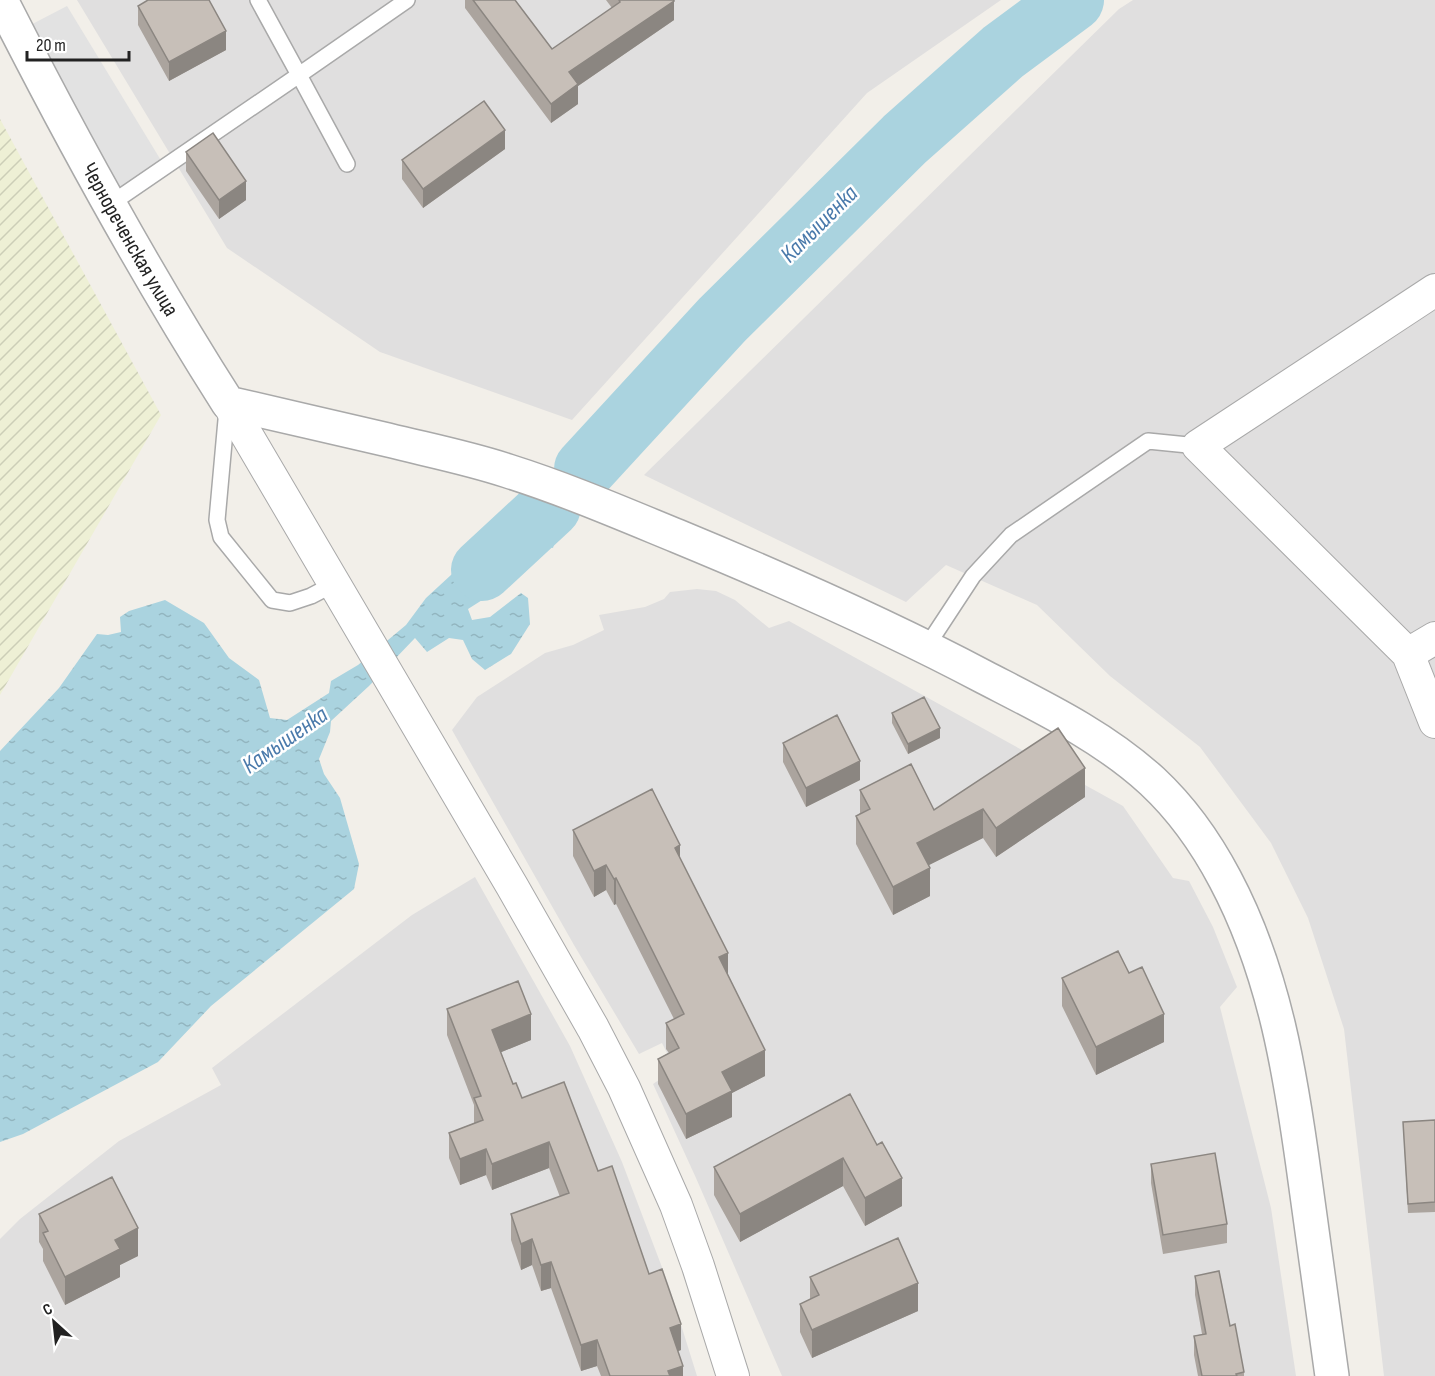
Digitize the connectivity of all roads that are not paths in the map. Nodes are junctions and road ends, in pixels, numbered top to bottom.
1 (1, 0) edge
2 (258, 0) edge
3 (407, 0) edge
4 (299, 75) junction
5 (347, 164) dead end
6 (109, 205) junction
7 (1435, 290) edge
8 (228, 403) junction
9 (1198, 446) junction
10 (334, 584) junction
11 (1435, 639) edge
12 (927, 646) junction
13 (1408, 654) junction
14 (1435, 723) edge
15 (733, 1376) edge
16 (1332, 1376) edge

1 - 6 street, Чернореченская улица
2 - 4 lane
3 - 4 lane
4 - 5 lane
4 - 6 lane
6 - 8 street, Чернореченская улица
7 - 9 street
8 - 10 street
8 - 10 lane
8 - 12 street
9 - 12 lane
9 - 13 street
10 - 15 street
11 - 13 street
12 - 16 street
13 - 14 street

